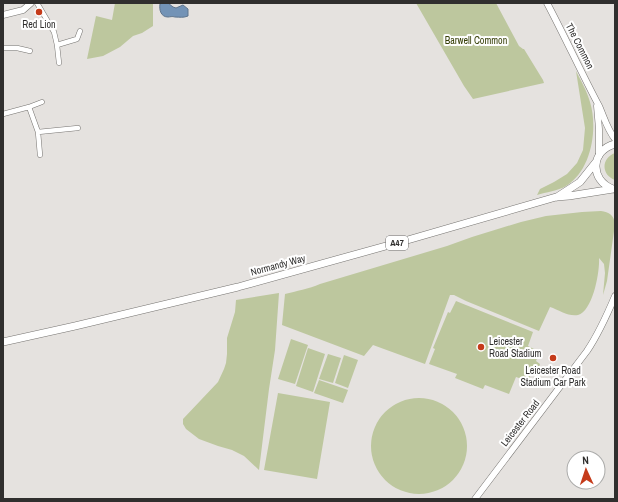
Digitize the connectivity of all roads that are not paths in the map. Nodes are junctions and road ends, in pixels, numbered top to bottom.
1 (31, 3) edge
2 (37, 3) edge
3 (547, 3) edge
4 (3, 15) edge
5 (80, 31) dead end
6 (57, 44) junction
7 (3, 48) edge
8 (30, 50) dead end
9 (59, 63) dead end
10 (595, 99) junction
11 (42, 102) dead end
12 (29, 108) junction
13 (3, 114) edge
14 (78, 128) dead end
15 (38, 132) junction
16 (615, 139) edge
17 (615, 144) edge
18 (40, 155) dead end
19 (597, 158) junction
20 (614, 189) edge
21 (556, 197) junction
22 (615, 296) edge
23 (3, 342) edge
24 (475, 499) edge

1 - 4 main road
2 - 6 street
3 - 10 main road, The Common
5 - 6 street
6 - 9 street
7 - 8 street
10 - 16 main road, The Common
10 - 19 main road, The Common
11 - 12 street
12 - 13 street
12 - 15 street
14 - 15 street
15 - 18 street
17 - 19 main road, Normandy Way
19 - 20 main road
19 - 21 main road, Normandy Way / A47
20 - 21 main road, Normandy Way / A47
21 - 23 main road, Normandy Way / A47
22 - 24 main road, Leicester Road

